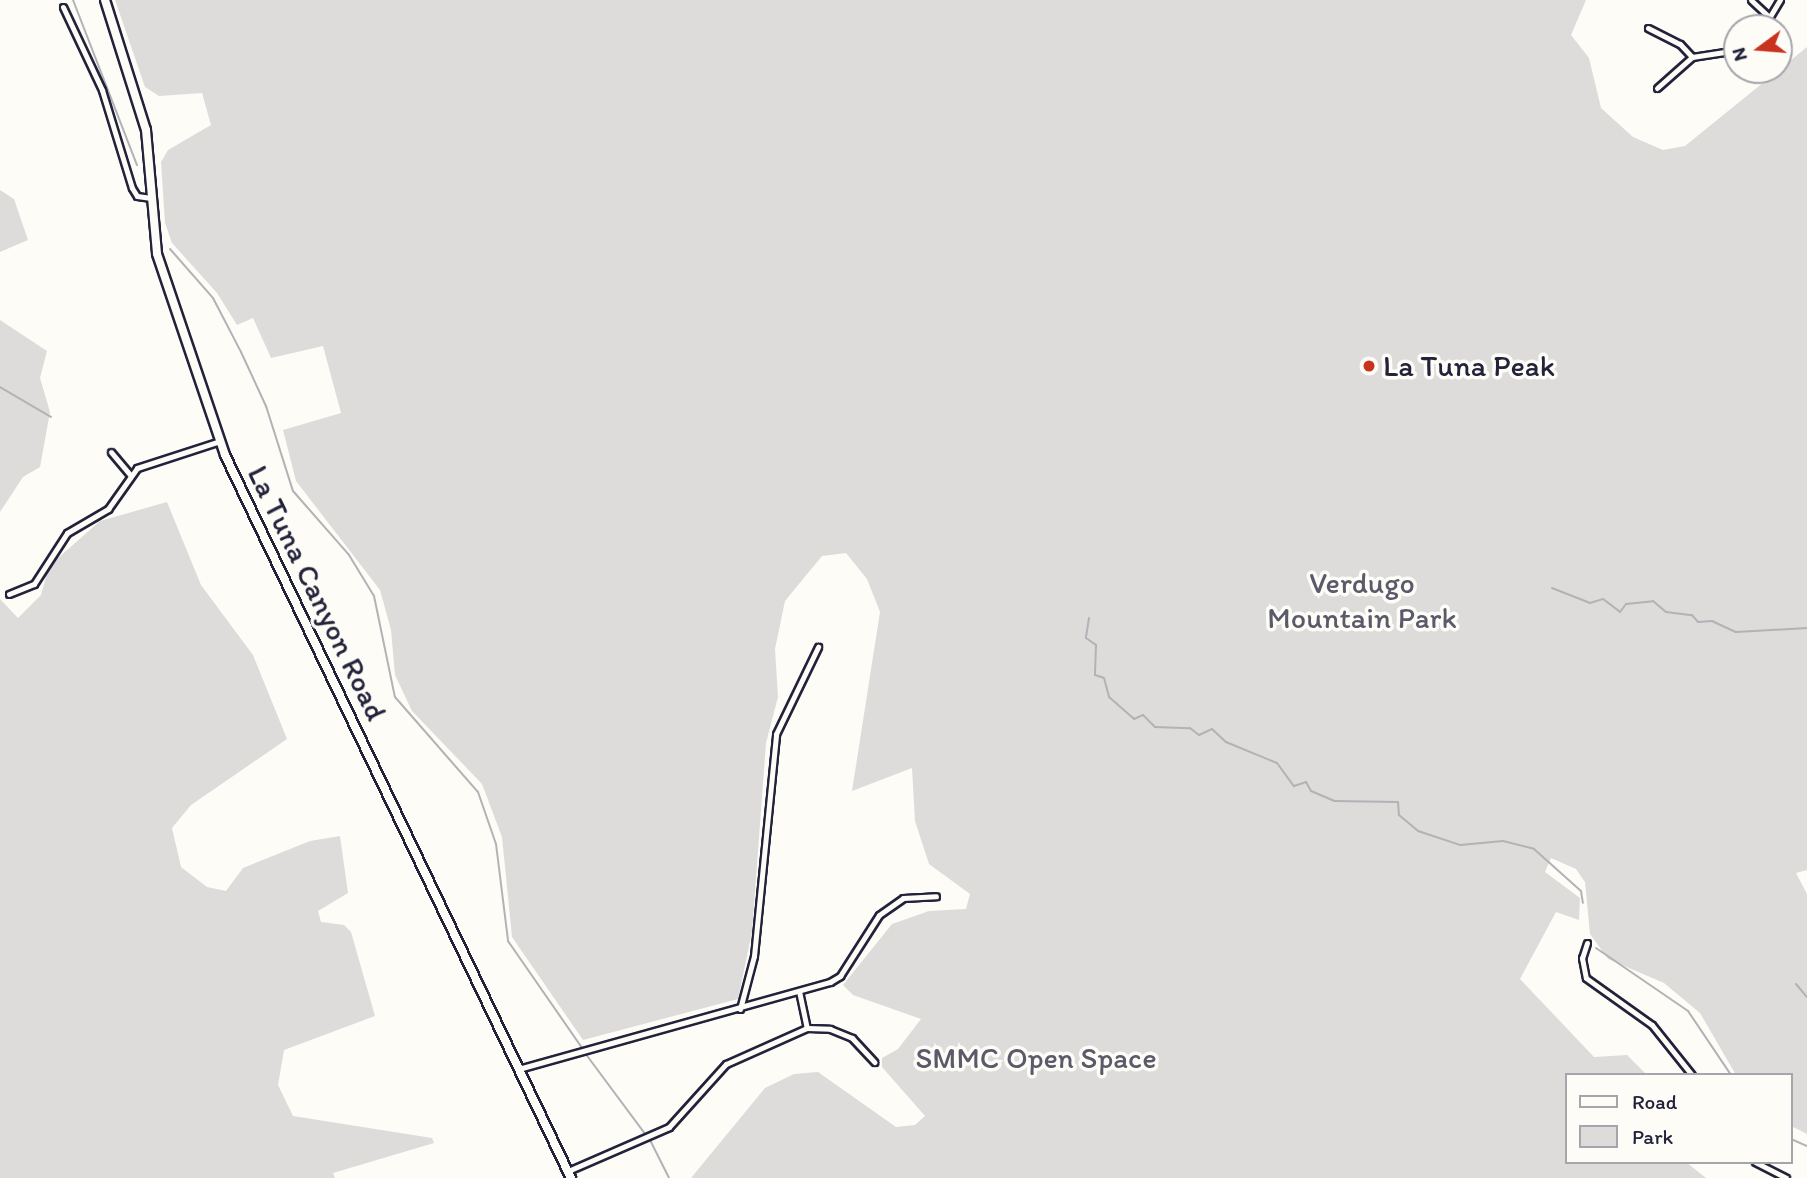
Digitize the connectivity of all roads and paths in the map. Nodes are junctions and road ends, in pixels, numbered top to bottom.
1 (105, 0) edge
2 (1751, 0) edge
3 (63, 7) dead end
4 (1766, 14) edge
5 (1648, 28) dead end
6 (1723, 52) edge
7 (1692, 57) junction
8 (1657, 88) dead end
9 (150, 198) junction
10 (219, 441) junction
11 (111, 452) dead end
12 (130, 475) junction
13 (9, 594) dead end
14 (818, 647) dead end
15 (936, 896) dead end
16 (1587, 943) dead end
17 (799, 991) junction
18 (740, 1009) junction
19 (807, 1028) junction
20 (874, 1062) dead end
21 (522, 1068) junction
22 (1690, 1073) edge
23 (1759, 1164) edge
24 (570, 1174) edge
25 (1786, 1178) edge

1 - 9 main road, La Tuna Canyon Road
2 - 4 street
3 - 9 street
5 - 7 street
6 - 7 street
7 - 8 street
9 - 10 main road, La Tuna Canyon Road
10 - 12 street
10 - 21 main road, La Tuna Canyon Road
11 - 12 street
12 - 13 street
14 - 18 street
15 - 17 street
16 - 22 street
17 - 18 street
17 - 19 street
18 - 21 street
19 - 20 street
19 - 24 street
21 - 24 main road, La Tuna Canyon Road
23 - 25 street

